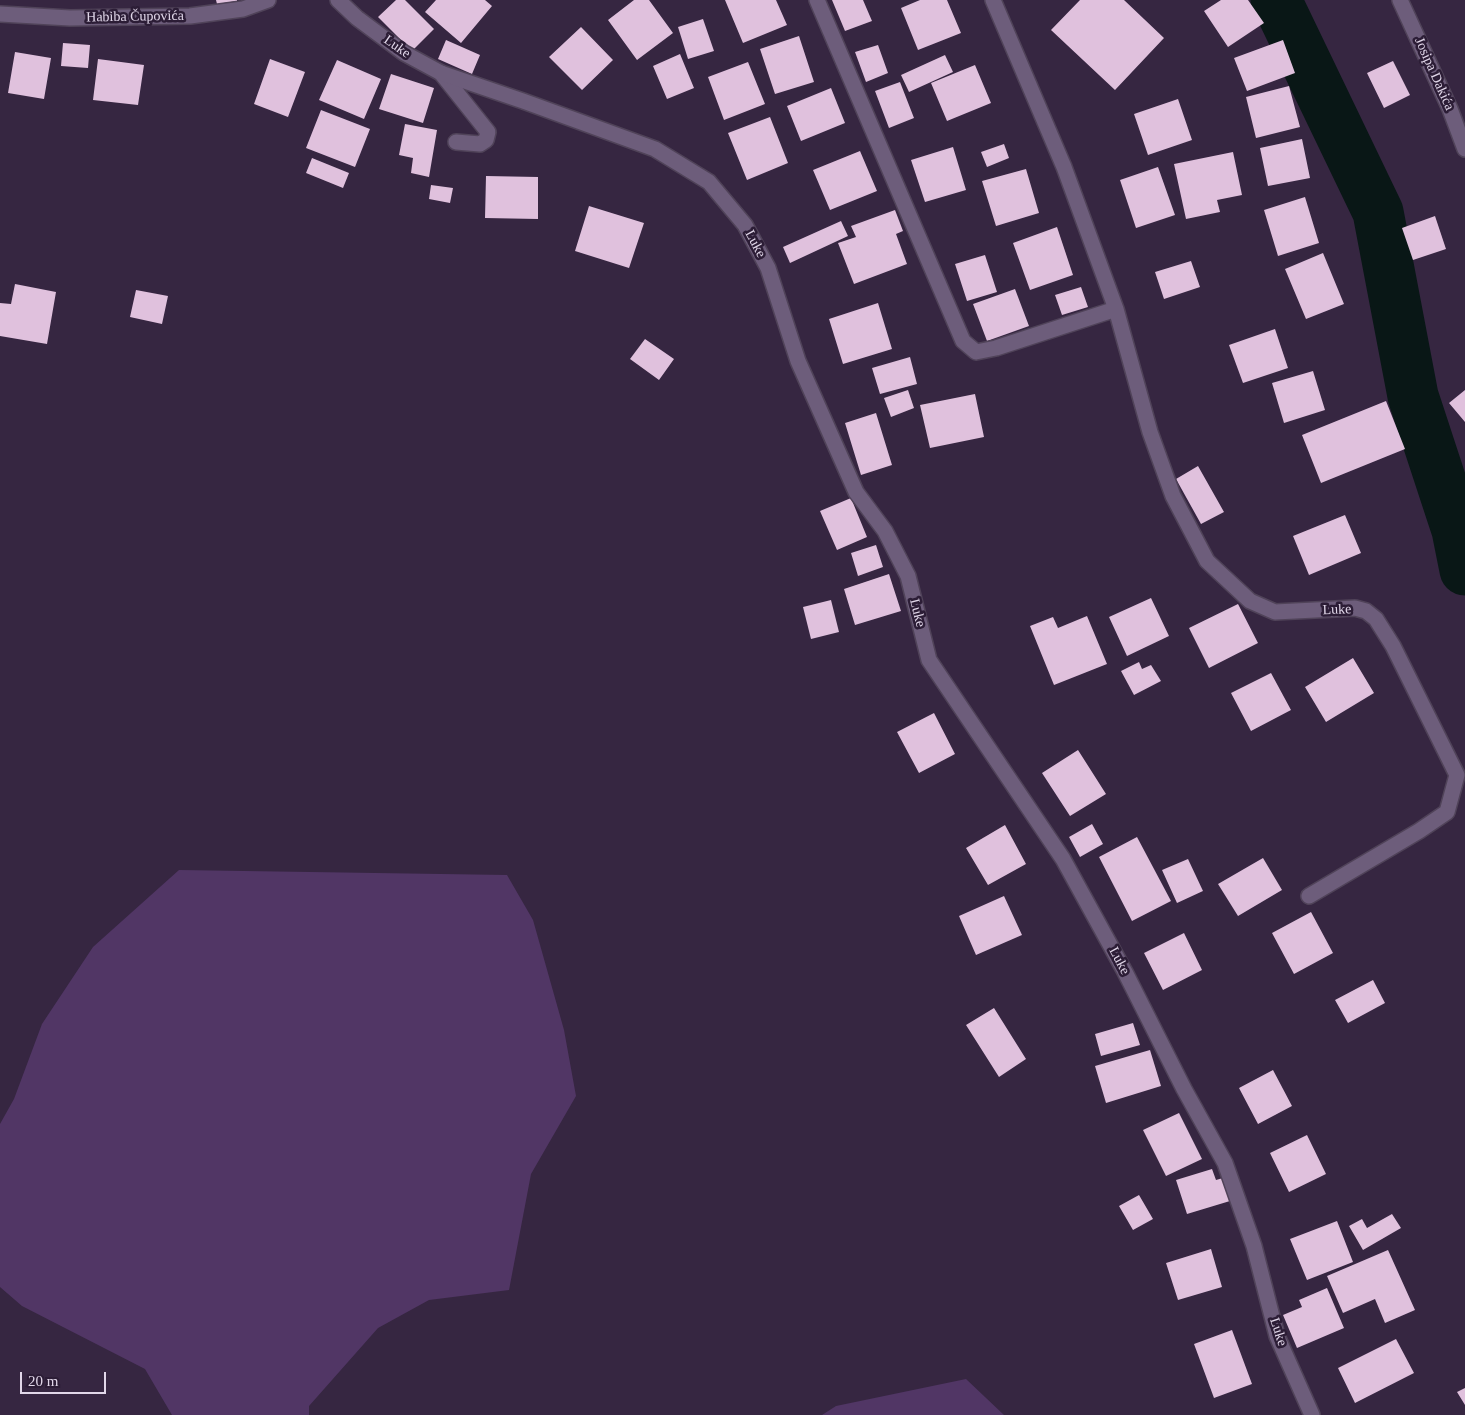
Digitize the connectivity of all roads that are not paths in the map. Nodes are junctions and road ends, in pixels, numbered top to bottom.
1 (338, 0) edge
2 (817, 0) edge
3 (993, 0) edge
4 (1400, 0) edge
5 (260, 2) edge
6 (0, 14) edge
7 (441, 73) junction
8 (456, 142) dead end
9 (1465, 149) edge
10 (1116, 309) junction
11 (1309, 896) dead end
12 (1312, 1415) edge

1 - 7 street, Luke
2 - 10 street
3 - 10 street, Luke
4 - 9 street, Josipa Dakića
5 - 6 street, Habiba Čupovića
7 - 8 street
7 - 12 street, Luke
10 - 11 street, Luke

